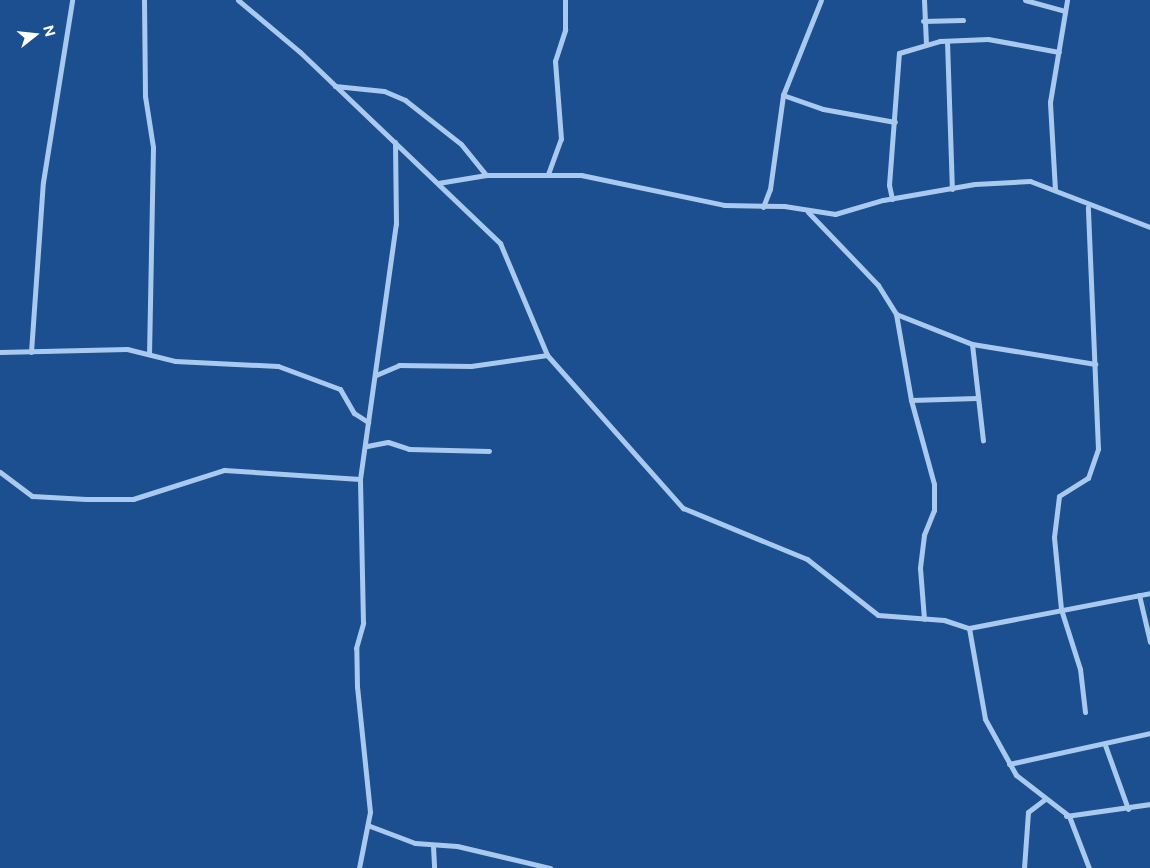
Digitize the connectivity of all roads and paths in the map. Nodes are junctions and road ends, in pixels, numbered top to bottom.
1 (72, 0) edge
2 (144, 0) edge
3 (238, 0) edge
4 (565, 0) edge
5 (821, 0) edge
6 (924, 0) edge
7 (1025, 0) edge
8 (1067, 0) edge
9 (1065, 11) junction
10 (963, 20) dead end
11 (923, 21) junction
12 (947, 40) junction
13 (926, 44) junction
14 (1059, 52) junction
15 (335, 86) junction
16 (783, 95) junction
17 (895, 122) junction
18 (395, 141) junction
19 (548, 174) junction
20 (486, 175) junction
21 (438, 183) junction
22 (952, 189) junction
23 (1055, 190) junction
24 (892, 199) junction
25 (763, 207) junction
26 (1088, 207) junction
27 (808, 212) junction
28 (1150, 228) edge
29 (896, 314) junction
30 (972, 344) junction
31 (0, 352) edge
32 (31, 352) junction
33 (149, 352) junction
34 (547, 356) junction
35 (1095, 364) junction
36 (376, 375) junction
37 (978, 398) junction
38 (910, 400) junction
39 (368, 422) junction
40 (983, 440) dead end
41 (367, 446) junction
42 (489, 451) dead end
43 (0, 472) edge
44 (360, 479) junction
45 (1150, 593) edge
46 (1139, 595) junction
47 (1061, 609) junction
48 (924, 619) junction
49 (970, 628) junction
50 (1149, 634) edge
51 (1150, 642) edge
52 (1085, 712) dead end
53 (1150, 733) edge
54 (1105, 746) junction
55 (1009, 764) junction
56 (1045, 799) junction
57 (1150, 804) edge
58 (1128, 809) junction
59 (1066, 816) junction
60 (370, 826) junction
61 (433, 846) junction
62 (359, 868) edge
63 (434, 868) edge
64 (550, 868) edge
65 (1024, 868) edge
66 (1089, 868) edge

1 - 32 street
2 - 33 street
3 - 15 street
4 - 19 street
5 - 16 street
6 - 11 street
7 - 9 street
8 - 9 street
9 - 14 street
10 - 11 street
11 - 13 street
12 - 13 street
12 - 14 street
12 - 22 street
13 - 17 street
14 - 23 street
15 - 18 street
15 - 20 street
16 - 17 street
16 - 25 street
17 - 24 street
18 - 21 street
18 - 36 street
19 - 20 street
19 - 25 street
20 - 21 street
21 - 34 street
22 - 23 street
22 - 24 street
23 - 26 street
24 - 27 street
25 - 27 street
26 - 28 street
26 - 35 street
27 - 29 street
29 - 30 street
29 - 38 street
30 - 35 street
30 - 37 street
31 - 32 street
32 - 33 street
33 - 39 street
34 - 36 street
34 - 48 street
35 - 47 street
36 - 39 street
37 - 38 street
37 - 40 street
38 - 48 street
39 - 41 street
41 - 42 street
41 - 44 street
43 - 44 street
44 - 60 street
45 - 46 street
46 - 47 street
46 - 50 street
47 - 49 street
47 - 52 street
48 - 49 street
49 - 55 street
50 - 51 street
53 - 54 street
54 - 55 street
54 - 58 street
55 - 56 street
56 - 59 street
56 - 65 street
57 - 58 street
58 - 59 street
59 - 66 street
60 - 61 street
60 - 62 street
61 - 63 street
61 - 64 street

